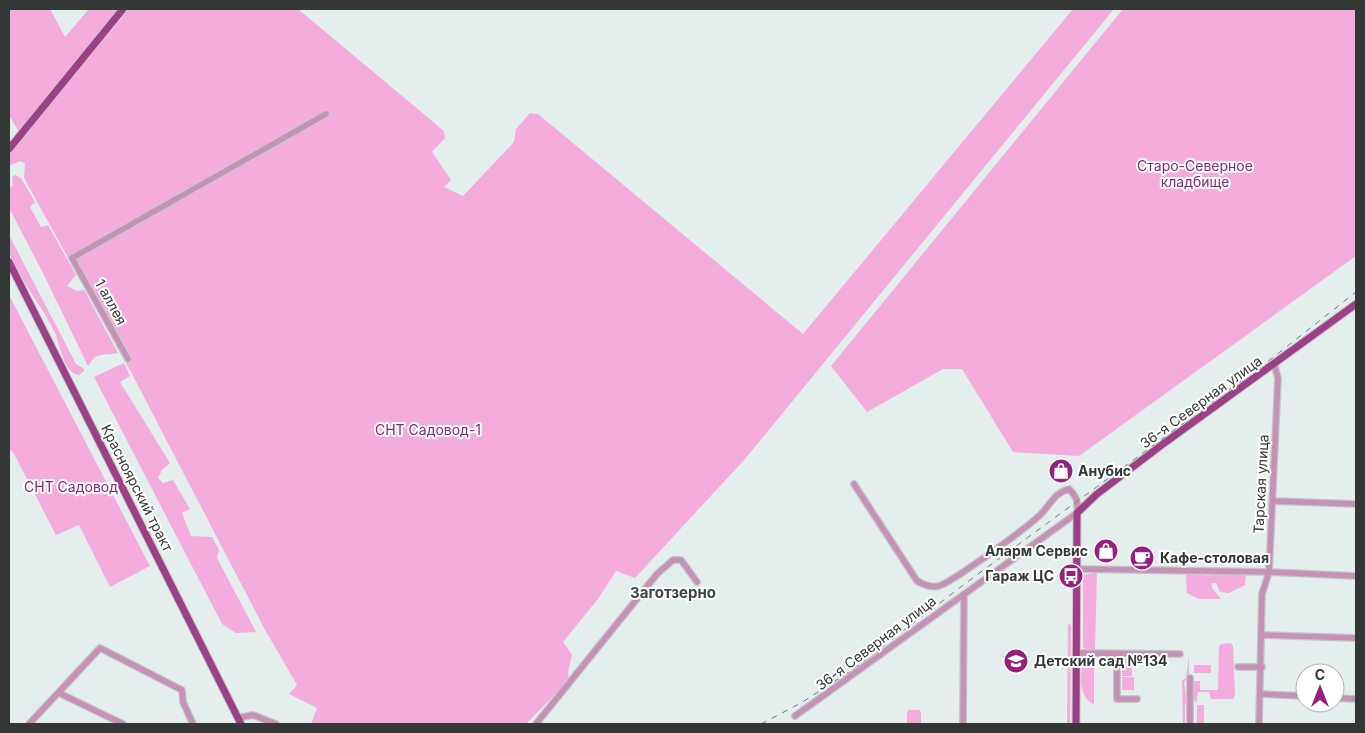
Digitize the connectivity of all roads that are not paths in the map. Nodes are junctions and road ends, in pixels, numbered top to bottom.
1 (123, 9) edge
2 (326, 114) dead end
3 (9, 149) edge
4 (9, 262) edge
5 (1356, 304) edge
6 (128, 358) dead end
7 (1274, 364) junction
8 (854, 484) dead end
9 (1273, 501) junction
10 (1356, 504) edge
11 (1077, 513) junction
12 (1077, 569) junction
13 (1269, 572) junction
14 (1356, 576) edge
15 (697, 582) dead end
16 (964, 595) junction
17 (1262, 635) junction
18 (1356, 638) edge
19 (1076, 653) junction
20 (1117, 654) junction
21 (1180, 654) dead end
22 (1238, 666) dead end
23 (1262, 667) junction
24 (1190, 678) dead end
25 (59, 692) junction
26 (1261, 694) junction
27 (1295, 696) edge
28 (1137, 700) dead end
29 (795, 716) dead end
30 (240, 721) edge
31 (29, 724) edge
32 (123, 724) edge
33 (193, 724) edge
34 (276, 724) edge
35 (536, 724) edge
36 (963, 724) edge
37 (1076, 724) edge
38 (1190, 724) edge
39 (1260, 724) edge

1 - 3 main road
2 - 6 street, 1 аллея
4 - 30 main road, Красноярский тракт
5 - 7 main road, 36-я Северная улица
7 - 9 street, Тарская улица
7 - 11 main road, 36-я Северная улица
8 - 11 street
9 - 10 street
9 - 13 street, Тарская улица
11 - 12 main road
11 - 16 street, 36-я Северная улица
12 - 13 street
12 - 19 main road
13 - 14 street
13 - 17 street, Тарская улица
15 - 35 street
16 - 29 street, 36-я Северная улица
16 - 36 street
17 - 18 street
17 - 23 street, Тарская улица
19 - 20 street
19 - 37 main road
20 - 21 street
20 - 28 street
22 - 23 street
23 - 26 street, Тарская улица
24 - 38 street
25 - 31 street
25 - 32 street
25 - 33 street
26 - 27 street
26 - 39 street, Тарская улица
30 - 34 street

